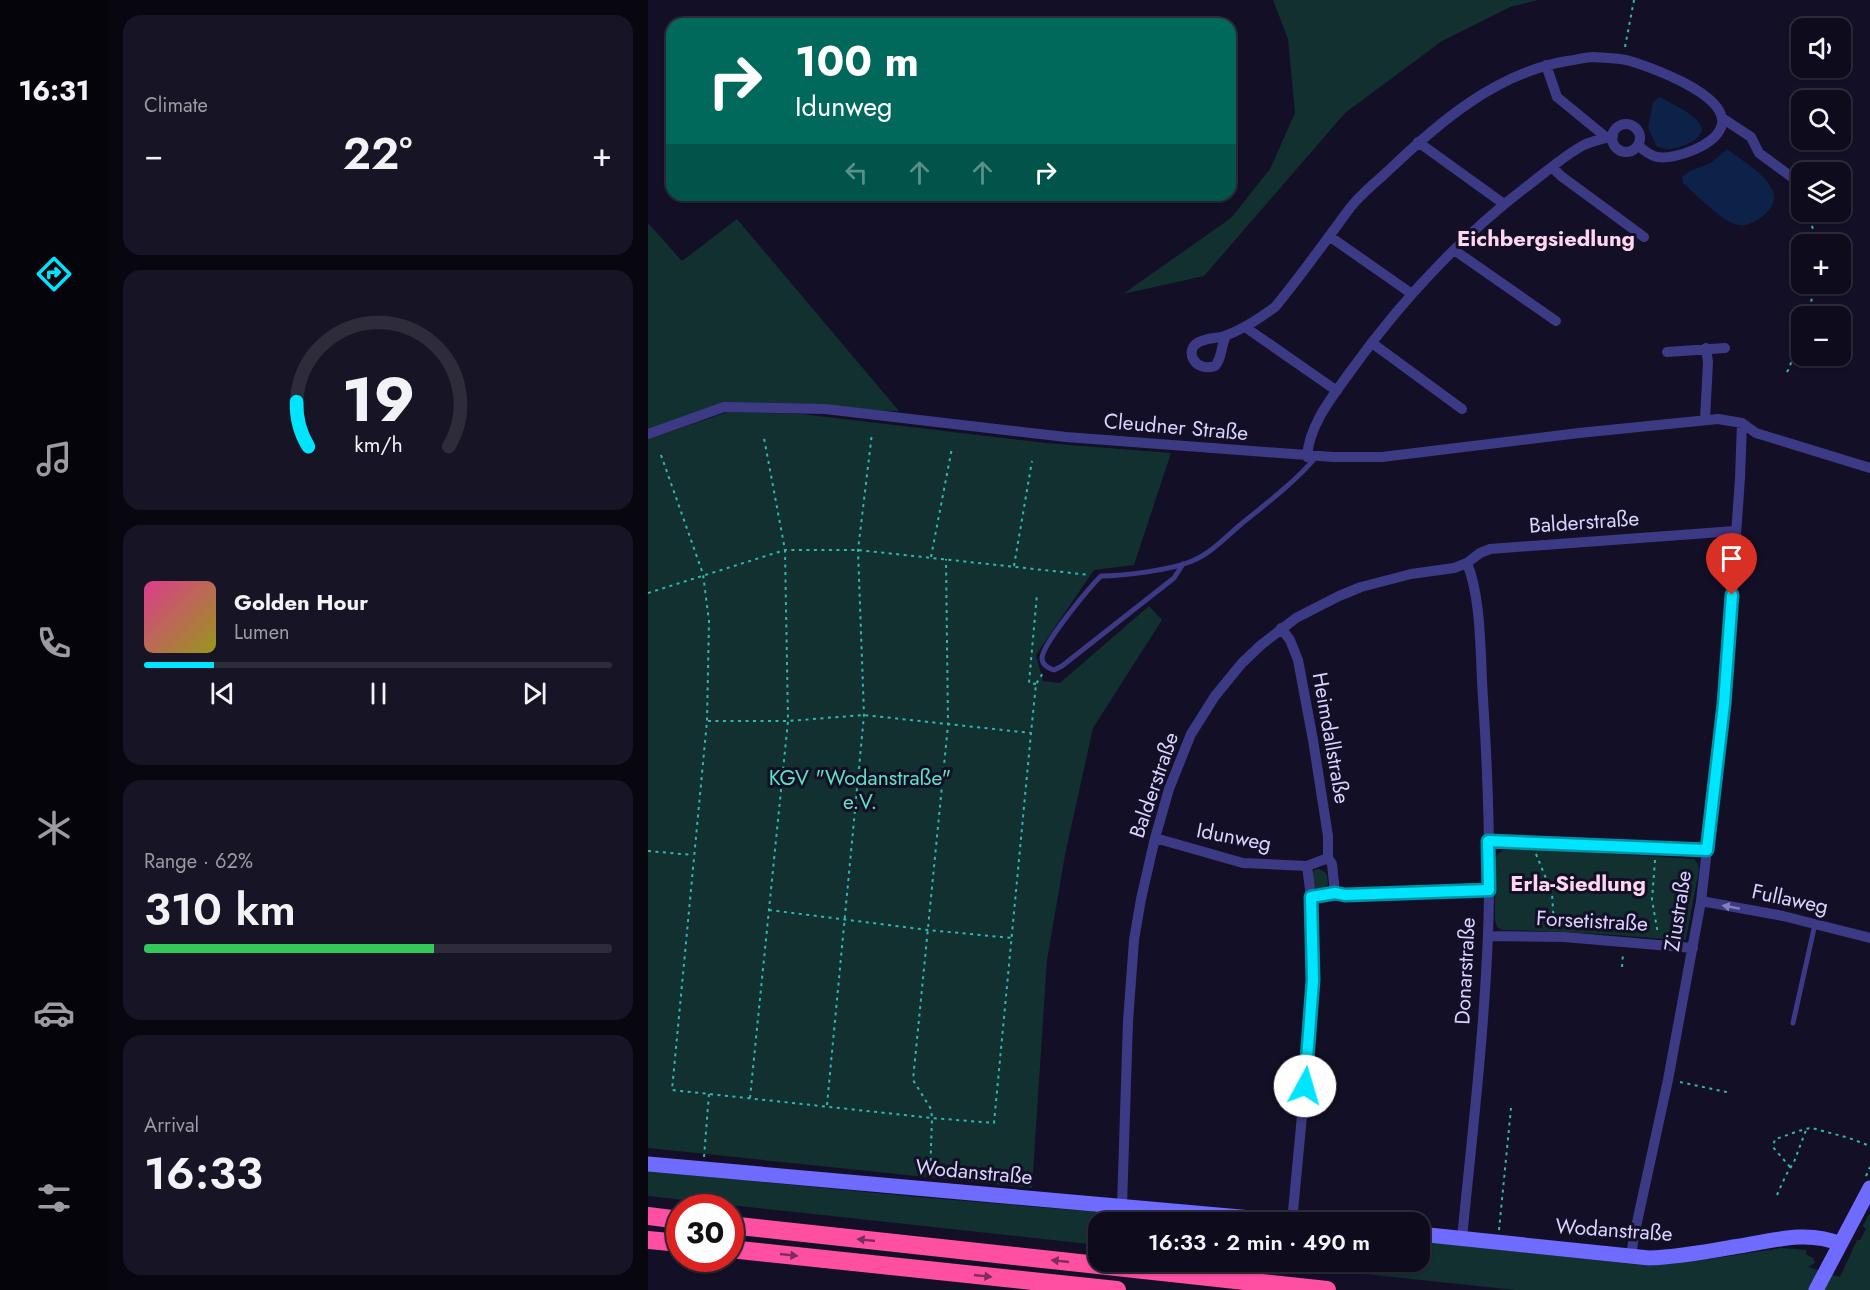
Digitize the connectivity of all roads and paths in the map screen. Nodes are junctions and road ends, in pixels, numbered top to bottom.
1 (1634, 0) edge
2 (1623, 59) junction
3 (1546, 64) junction
4 (1722, 118) junction
5 (1610, 137) junction
6 (1418, 142) junction
7 (1638, 145) junction
8 (1552, 166) junction
9 (1791, 177) edge
10 (1504, 204) junction
11 (1329, 236) junction
12 (1644, 237) dead end
13 (1454, 250) junction
14 (1412, 294) junction
15 (1556, 321) dead end
16 (1245, 327) junction
17 (1226, 336) dead end
18 (1372, 343) junction
19 (1706, 348) junction
20 (1725, 348) dead end
21 (1667, 352) dead end
22 (1791, 366) edge
23 (1787, 372) dead end
24 (1337, 391) junction
25 (1462, 409) dead end
26 (1705, 420) junction
27 (1742, 423) junction
28 (872, 433) dead end
29 (648, 434) edge
30 (764, 438) dead end
31 (952, 448) dead end
32 (661, 454) dead end
33 (1312, 457) junction
34 (1032, 461) dead end
35 (1870, 468) edge
36 (1735, 531) junction
37 (785, 550) junction
38 (858, 550) junction
39 (932, 557) junction
40 (946, 559) junction
41 (1467, 562) junction
42 (1183, 564) junction
43 (1014, 566) junction
44 (703, 574) junction
45 (1101, 576) junction
46 (648, 593) edge
47 (1037, 594) dead end
48 (1281, 628) junction
49 (1047, 668) junction
50 (1036, 684) junction
51 (864, 715) junction
52 (707, 721) junction
53 (788, 721) junction
54 (948, 725) junction
55 (1031, 733) junction
56 (1155, 838) junction
57 (1488, 841) junction
58 (1531, 843) junction
59 (1657, 848) junction
60 (1707, 850) junction
61 (648, 851) edge
62 (693, 855) junction
63 (1328, 858) junction
64 (1307, 866) junction
65 (1489, 890) junction
66 (1335, 893) junction
67 (1311, 897) junction
68 (1701, 901) junction
69 (769, 910) junction
70 (845, 918) junction
71 (1815, 924) junction
72 (928, 930) junction
73 (1488, 936) junction
74 (1555, 937) junction
75 (1012, 938) junction
76 (1870, 938) edge
77 (1660, 945) junction
78 (1693, 948) junction
79 (1793, 1023) dead end
80 (1668, 1080) junction
81 (1731, 1093) dead end
82 (709, 1094) junction
83 (750, 1098) junction
84 (827, 1106) junction
85 (1511, 1108) dead end
86 (933, 1118) junction
87 (1806, 1129) junction
88 (1870, 1146) edge
89 (648, 1164) edge
90 (1790, 1167) junction
91 (703, 1169) junction
92 (1870, 1188) edge
93 (929, 1190) junction
94 (1777, 1196) dead end
95 (1122, 1206) junction
96 (1186, 1212) edge
97 (1293, 1212) edge
98 (648, 1216) edge
99 (666, 1218) edge
100 (744, 1227) edge
101 (1430, 1235) edge
102 (1462, 1238) junction
103 (648, 1240) edge
104 (666, 1242) edge
105 (1498, 1242) junction
106 (1840, 1244) junction
107 (744, 1250) edge
108 (1631, 1257) junction
109 (1117, 1290) edge
110 (1327, 1290) edge
111 (1816, 1290) edge

1 - 2 path
2 - 3 street
2 - 4 street
3 - 5 street
3 - 6 street
4 - 7 street
4 - 9 street
5 - 7 street
5 - 7 street
5 - 8 street
6 - 10 street
6 - 11 street
8 - 10 street
8 - 12 street
10 - 13 street
11 - 14 street
11 - 16 street
13 - 14 street
13 - 15 street
14 - 18 street
16 - 17 street
16 - 24 street
18 - 24 street
18 - 25 street
19 - 20 street
19 - 21 street
19 - 26 street
22 - 23 path
24 - 33 street
26 - 27 street, Cleudner Straße
26 - 33 street, Cleudner Straße
27 - 35 street, Cleudner Straße
27 - 36 street, Ziustraße
28 - 38 path
29 - 33 street, Cleudner Straße
30 - 37 path
31 - 39 path
32 - 44 path
33 - 42 lane
34 - 43 path
36 - 41 street, Balderstraße
36 - 60 street, Ziustraße
37 - 38 path
37 - 44 path
37 - 53 path
38 - 39 path
38 - 51 path
39 - 40 path
40 - 43 path
40 - 54 path
41 - 48 street, Balderstraße
41 - 57 street, Donarstraße
42 - 45 lane
42 - 49 lane
43 - 45 path
44 - 46 path
44 - 52 path
45 - 49 lane
47 - 50 path
48 - 56 street, Balderstraße
48 - 63 street, Heimdallstraße
49 - 50 path
50 - 55 path
51 - 53 path
51 - 54 path
51 - 70 path
52 - 53 path
52 - 62 path
53 - 69 path
54 - 55 path
54 - 72 path
55 - 75 path
56 - 64 street, Idunweg
56 - 95 street, Balderstraße
57 - 58 street
57 - 65 street, Donarstraße
58 - 59 street
58 - 74 path
59 - 60 street
59 - 77 path
60 - 68 street, Ziustraße
61 - 62 path
62 - 82 path
63 - 64 street
63 - 66 street, Heimdallstraße
64 - 67 street
65 - 66 street
65 - 73 street, Donarstraße
66 - 67 street
67 - 97 street
71 -> 68 street, Fullaweg
68 - 78 street, Ziustraße
69 - 70 path
69 - 83 path
70 - 72 path
70 - 84 path
71 - 76 street, Fullaweg
71 - 79 lane
72 - 75 path
72 - 86 path
73 - 74 street, Forsetistraße
73 - 102 street, Donarstraße
74 - 77 street, Forsetistraße
75 - 86 path
77 - 78 street, Forsetistraße
78 - 80 street, Ziustraße
80 - 81 path
80 - 108 street, Ziustraße
82 - 83 path
82 - 91 path
83 - 84 path
84 - 86 path
85 - 105 path
86 - 93 path
87 - 88 path
87 - 90 path
87 - 90 path
89 - 91 street, Wodanstraße
90 - 94 path
91 - 93 street, Wodanstraße
92 - 106 street
93 - 95 street, Wodanstraße
95 - 96 street, Wodanstraße
98 - 99 highway
110 -> 100 highway
101 - 102 street, Wodanstraße
102 - 105 street, Wodanstraße
103 - 104 highway
105 - 108 street, Wodanstraße
106 - 108 street, Wodanstraße
106 - 111 street
107 -> 109 highway

